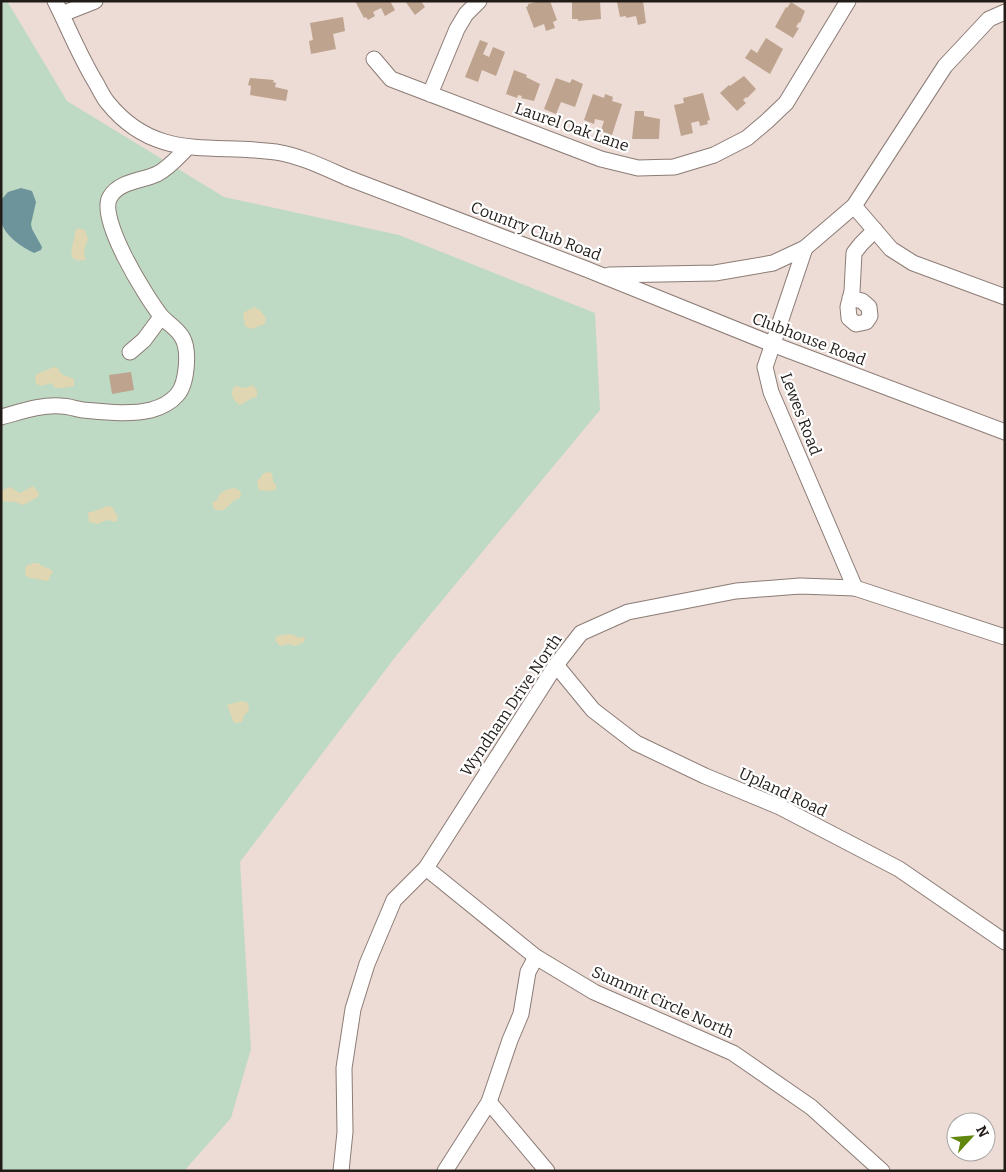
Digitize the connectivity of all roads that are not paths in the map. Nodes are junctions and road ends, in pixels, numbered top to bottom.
1 (95, 1) edge
2 (479, 1) edge
3 (848, 1) edge
4 (58, 8) edge
5 (1005, 12) edge
6 (374, 59) dead end
7 (430, 94) junction
8 (188, 147) junction
9 (854, 206) junction
10 (875, 230) junction
11 (804, 248) junction
12 (602, 275) junction
13 (1005, 297) edge
14 (850, 298) dead end
15 (161, 317) junction
16 (772, 344) junction
17 (130, 352) dead end
18 (1, 417) edge
19 (1005, 432) edge
20 (855, 588) junction
21 (1005, 637) edge
22 (556, 665) junction
23 (426, 868) junction
24 (1005, 942) edge
25 (536, 957) junction
26 (489, 1102) junction
27 (342, 1171) edge
28 (444, 1171) edge
29 (547, 1171) edge
30 (882, 1171) edge

1 - 4 street
2 - 7 street
3 - 7 street, Laurel Oak Lane
4 - 8 street, Country Club Road
5 - 9 street, Country Club Road
6 - 7 street, Laurel Oak Lane
8 - 12 street, Country Club Road
8 - 15 street
9 - 10 street
9 - 11 street, Country Club Road
10 - 13 street
10 - 14 street
11 - 12 street, Country Club Road
11 - 16 street, Lewes Road
12 - 16 street, Clubhouse Road
15 - 17 street
15 - 18 street
16 - 19 street, Clubhouse Road
16 - 20 street, Lewes Road
20 - 21 street, Wyndham Drive North
20 - 22 street, Wyndham Drive North
22 - 23 street, Wyndham Drive North
22 - 24 street, Upland Road
23 - 25 street, Summit Circle North
23 - 27 street, Wyndham Drive North
25 - 26 street
25 - 30 street, Summit Circle North
26 - 28 street
26 - 29 street

